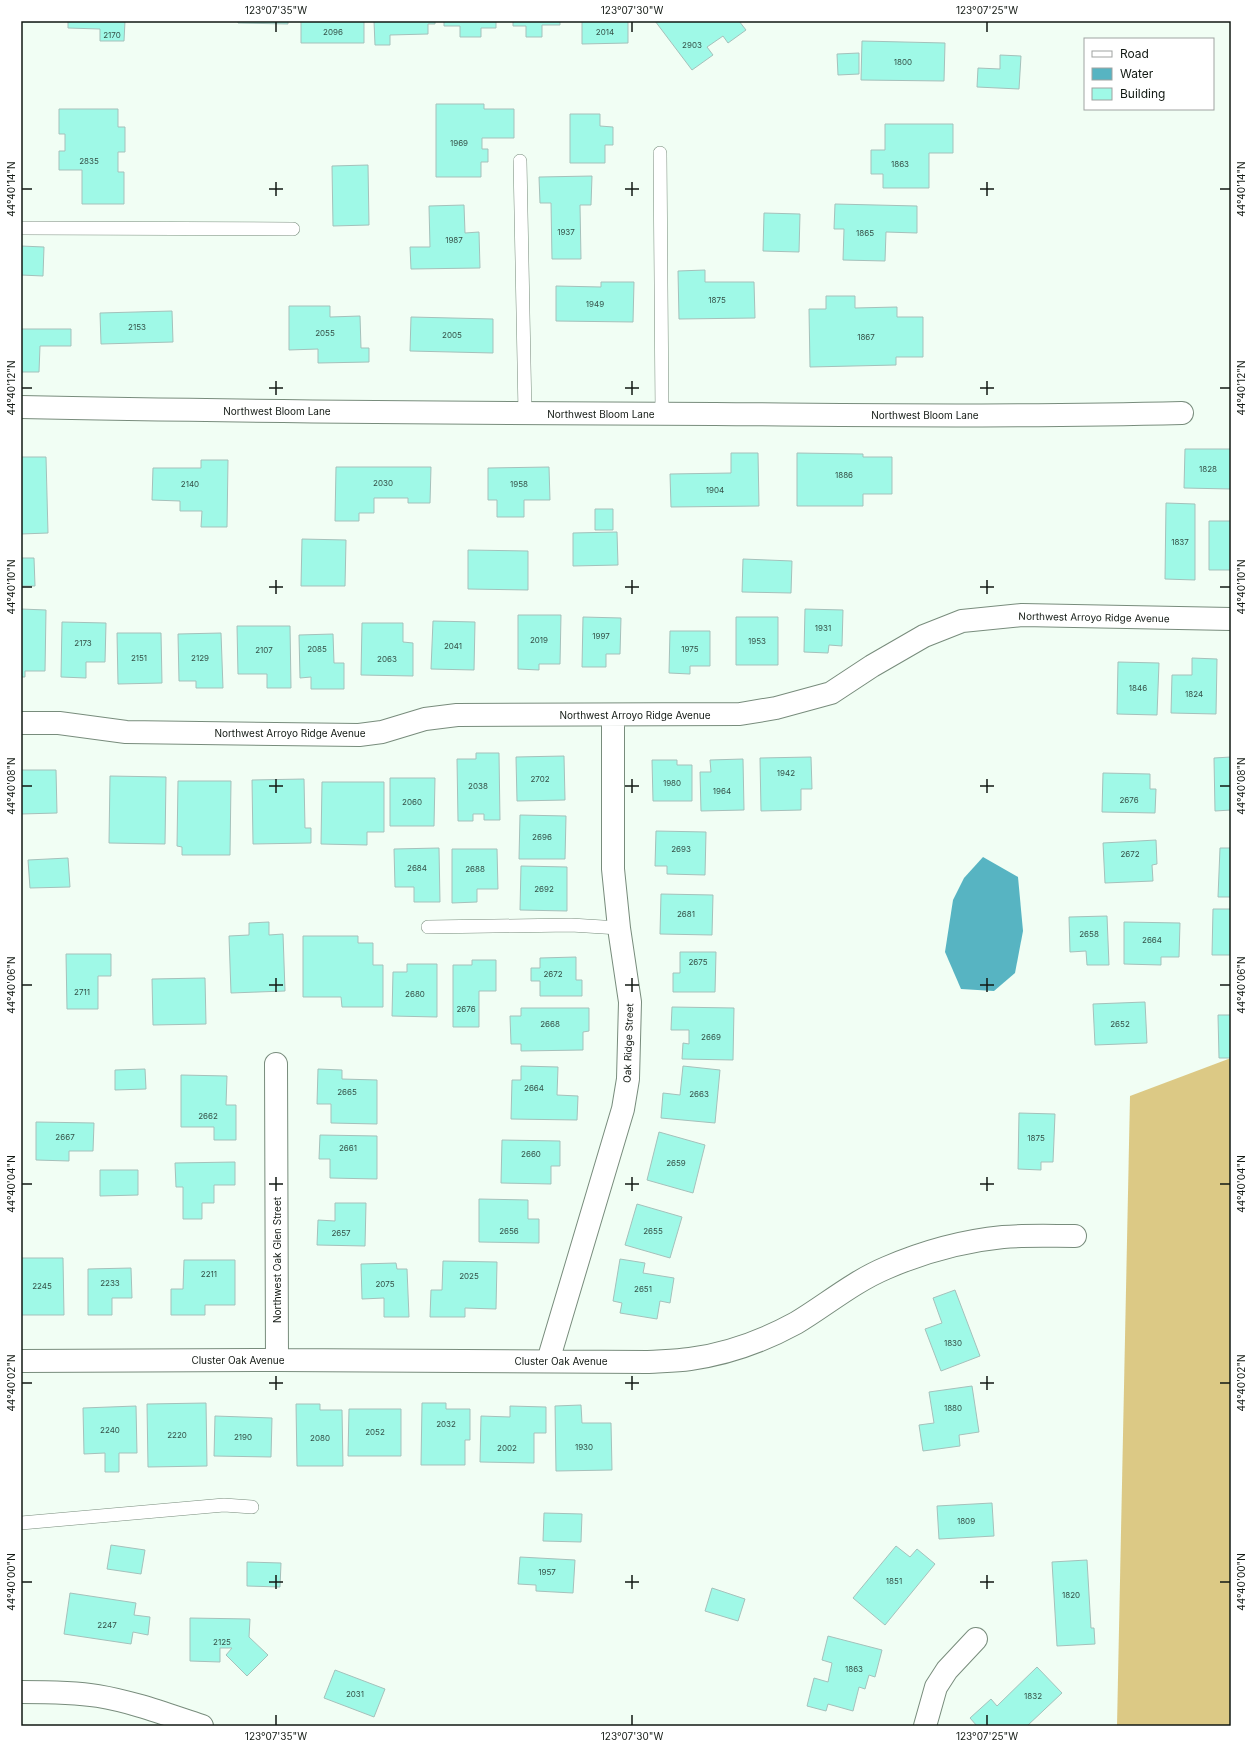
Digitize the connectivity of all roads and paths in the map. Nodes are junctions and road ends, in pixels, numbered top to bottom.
1 (660, 153) dead end
2 (520, 161) dead end
3 (21, 228) edge
4 (293, 229) dead end
5 (21, 407) edge
6 (525, 413) junction
7 (662, 414) junction
8 (1182, 414) dead end
9 (1231, 619) edge
10 (613, 715) junction
11 (21, 723) edge
12 (428, 927) dead end
13 (619, 928) junction
14 (276, 1064) dead end
15 (1075, 1236) dead end
16 (277, 1360) junction
17 (21, 1361) edge
18 (548, 1361) junction
19 (252, 1508) dead end
20 (21, 1522) edge
21 (976, 1639) dead end
22 (21, 1692) edge
23 (202, 1726) edge
24 (925, 1726) edge

1 - 7 lane
2 - 6 lane
3 - 4 lane
5 - 6 street, Northwest Bloom Lane
6 - 7 street, Northwest Bloom Lane
7 - 8 street, Northwest Bloom Lane
9 - 10 street, Northwest Arroyo Ridge Avenue
10 - 11 street, Northwest Arroyo Ridge Avenue
10 - 13 street, Oak Ridge Street
12 - 13 lane
13 - 18 street, Oak Ridge Street
14 - 16 street, Northwest Oak Glen Street
15 - 18 street, Cluster Oak Avenue
16 - 17 street, Cluster Oak Avenue
16 - 18 street, Cluster Oak Avenue
19 - 20 lane
21 - 24 street
22 - 23 street

